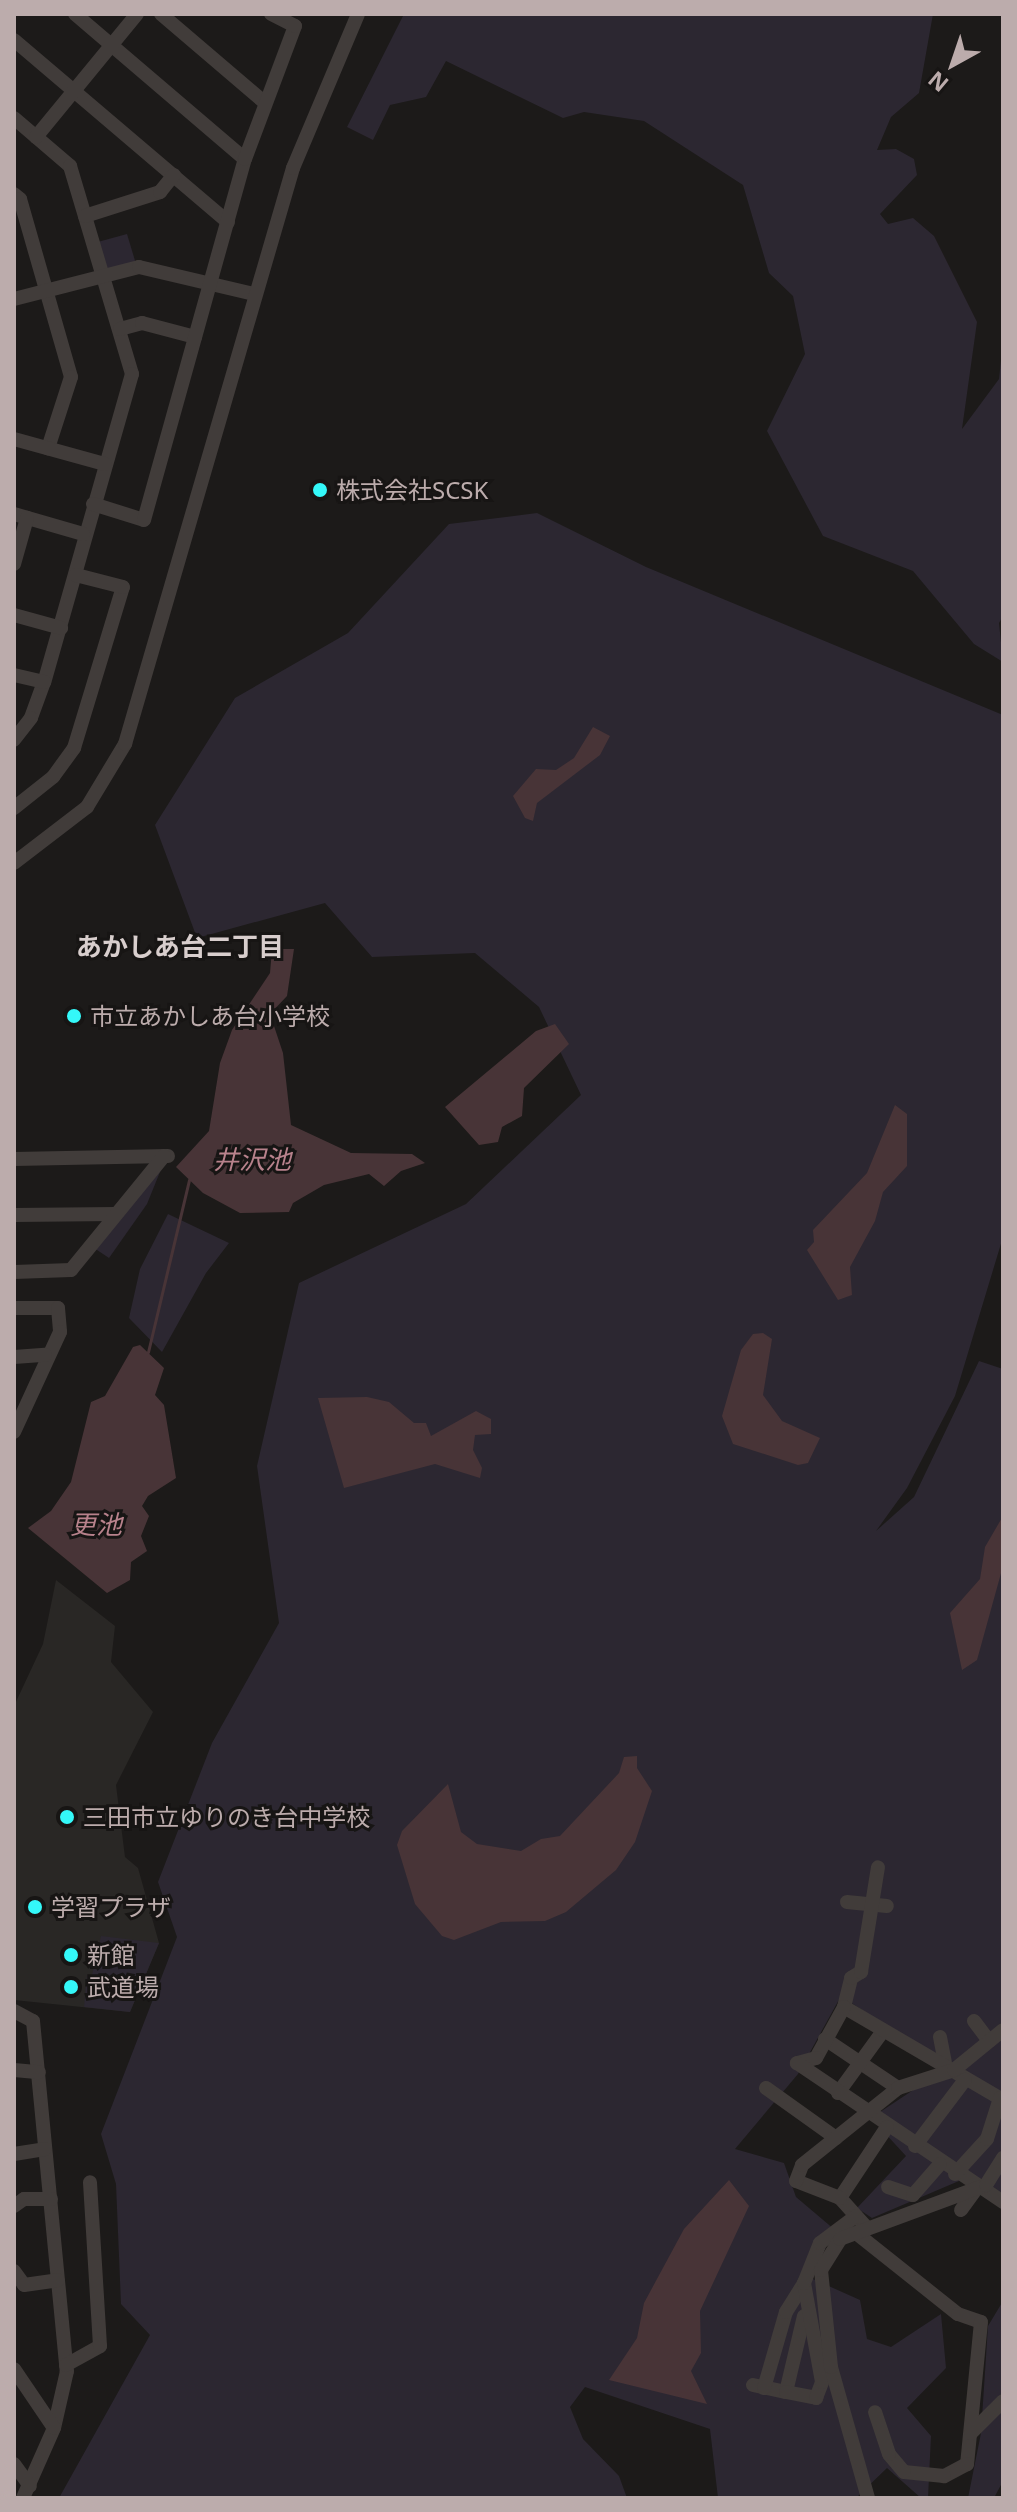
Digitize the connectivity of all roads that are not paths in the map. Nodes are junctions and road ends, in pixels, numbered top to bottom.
1 (75, 14) edge
2 (137, 14) edge
3 (161, 14) edge
4 (271, 14) edge
5 (358, 14) edge
6 (14, 40) edge
7 (111, 45) junction
8 (73, 90) junction
9 (263, 101) junction
10 (14, 118) edge
11 (36, 137) junction
12 (245, 159) junction
13 (174, 175) junction
14 (14, 194) edge
15 (85, 216) junction
16 (228, 222) junction
17 (104, 276) junction
18 (211, 283) junction
19 (47, 291) junction
20 (254, 294) junction
21 (14, 299) edge
22 (120, 329) junction
23 (195, 337) junction
24 (14, 439) edge
25 (48, 448) junction
26 (105, 464) junction
27 (93, 504) junction
28 (20, 516) edge
29 (83, 534) junction
30 (14, 564) edge
31 (76, 575) junction
32 (14, 615) edge
33 (61, 628) junction
34 (14, 675) edge
35 (44, 682) junction
36 (14, 740) edge
37 (14, 808) edge
38 (14, 863) edge
39 (14, 1159) edge
40 (116, 1214) junction
41 (14, 1215) edge
42 (14, 1272) edge
43 (14, 1308) edge
44 (45, 1355) junction
45 (14, 1357) edge
46 (19, 1407) edge
47 (14, 1432) edge
48 (878, 1867) dead end
49 (847, 1902) dead end
50 (880, 1905) junction
51 (844, 2007) junction
52 (14, 2011) edge
53 (974, 2021) dead end
54 (1003, 2030) edge
55 (883, 2031) junction
56 (940, 2037) dead end
57 (825, 2039) junction
58 (989, 2041) junction
59 (860, 2063) junction
60 (14, 2070) edge
61 (955, 2070) junction
62 (39, 2072) junction
63 (766, 2088) dead end
64 (898, 2088) junction
65 (838, 2093) junction
66 (1002, 2099) edge
67 (868, 2114) junction
68 (887, 2127) junction
69 (836, 2138) junction
70 (987, 2139) junction
71 (915, 2146) junction
72 (45, 2149) junction
73 (1003, 2151) edge
74 (14, 2154) edge
75 (1003, 2158) edge
76 (940, 2164) junction
77 (955, 2174) junction
78 (90, 2182) dead end
79 (888, 2187) dead end
80 (976, 2188) junction
81 (840, 2198) junction
82 (51, 2199) junction
83 (1003, 2202) edge
84 (14, 2206) edge
85 (961, 2210) dead end
86 (856, 2216) junction
87 (862, 2230) junction
88 (14, 2271) edge
89 (58, 2280) junction
90 (804, 2283) junction
91 (806, 2308) junction
92 (796, 2353) junction
93 (816, 2359) junction
94 (66, 2365) junction
95 (14, 2369) edge
96 (786, 2392) junction
97 (1003, 2401) edge
98 (875, 2412) dead end
99 (54, 2428) junction
100 (971, 2433) junction
101 (14, 2464) edge
102 (27, 2492) edge
103 (868, 2498) edge

1 - 7 street
2 - 7 street
3 - 9 street
4 - 9 street
5 - 20 street
6 - 8 street
7 - 8 street
7 - 12 street
8 - 11 street
8 - 13 street
9 - 12 street
10 - 11 street
11 - 15 street
12 - 16 street
13 - 15 street
13 - 16 street
14 - 19 street
15 - 17 street
16 - 18 street
17 - 18 street
17 - 19 street
17 - 22 street
18 - 20 street
18 - 23 street
19 - 21 street
19 - 25 street
20 - 38 street
22 - 23 street
22 - 26 street
23 - 27 street
24 - 25 street
25 - 26 street
26 - 27 street
27 - 29 street
28 - 29 street
28 - 30 street
29 - 31 street
31 - 33 street
31 - 37 street
32 - 33 street
33 - 35 street
34 - 35 street
35 - 36 street
39 - 40 street
40 - 41 street
40 - 42 street
43 - 44 street
44 - 45 street
44 - 46 street
46 - 47 street
48 - 50 street
49 - 50 street
50 - 51 street
51 - 55 street
51 - 57 street
52 - 62 street
53 - 58 street
54 - 58 street
55 - 59 street
55 - 61 street
56 - 61 street
57 - 59 street
57 - 65 street
58 - 61 street
59 - 64 street
59 - 65 street
60 - 62 street
61 - 64 street
61 - 66 street
61 - 71 street
62 - 72 street
63 - 69 street
64 - 67 street
65 - 67 street
66 - 70 street
67 - 68 street
67 - 69 street
68 - 71 street
68 - 81 street
69 - 81 street
70 - 73 street
70 - 77 street
71 - 76 street
72 - 74 street
72 - 82 street
75 - 80 street
76 - 77 street
76 - 79 street
77 - 80 street
78 - 94 street
80 - 83 street
80 - 85 street
80 - 87 street
81 - 86 street
82 - 84 street
82 - 89 street
86 - 87 street
86 - 90 street
87 - 100 street
87 - 103 street
88 - 89 street
89 - 94 street
90 - 91 street
90 - 96 street
91 - 92 street
91 - 93 street
92 - 93 street
92 - 96 street
93 - 96 street
94 - 99 street
95 - 99 street
97 - 100 street
98 - 100 street
99 - 102 street
101 - 102 street

